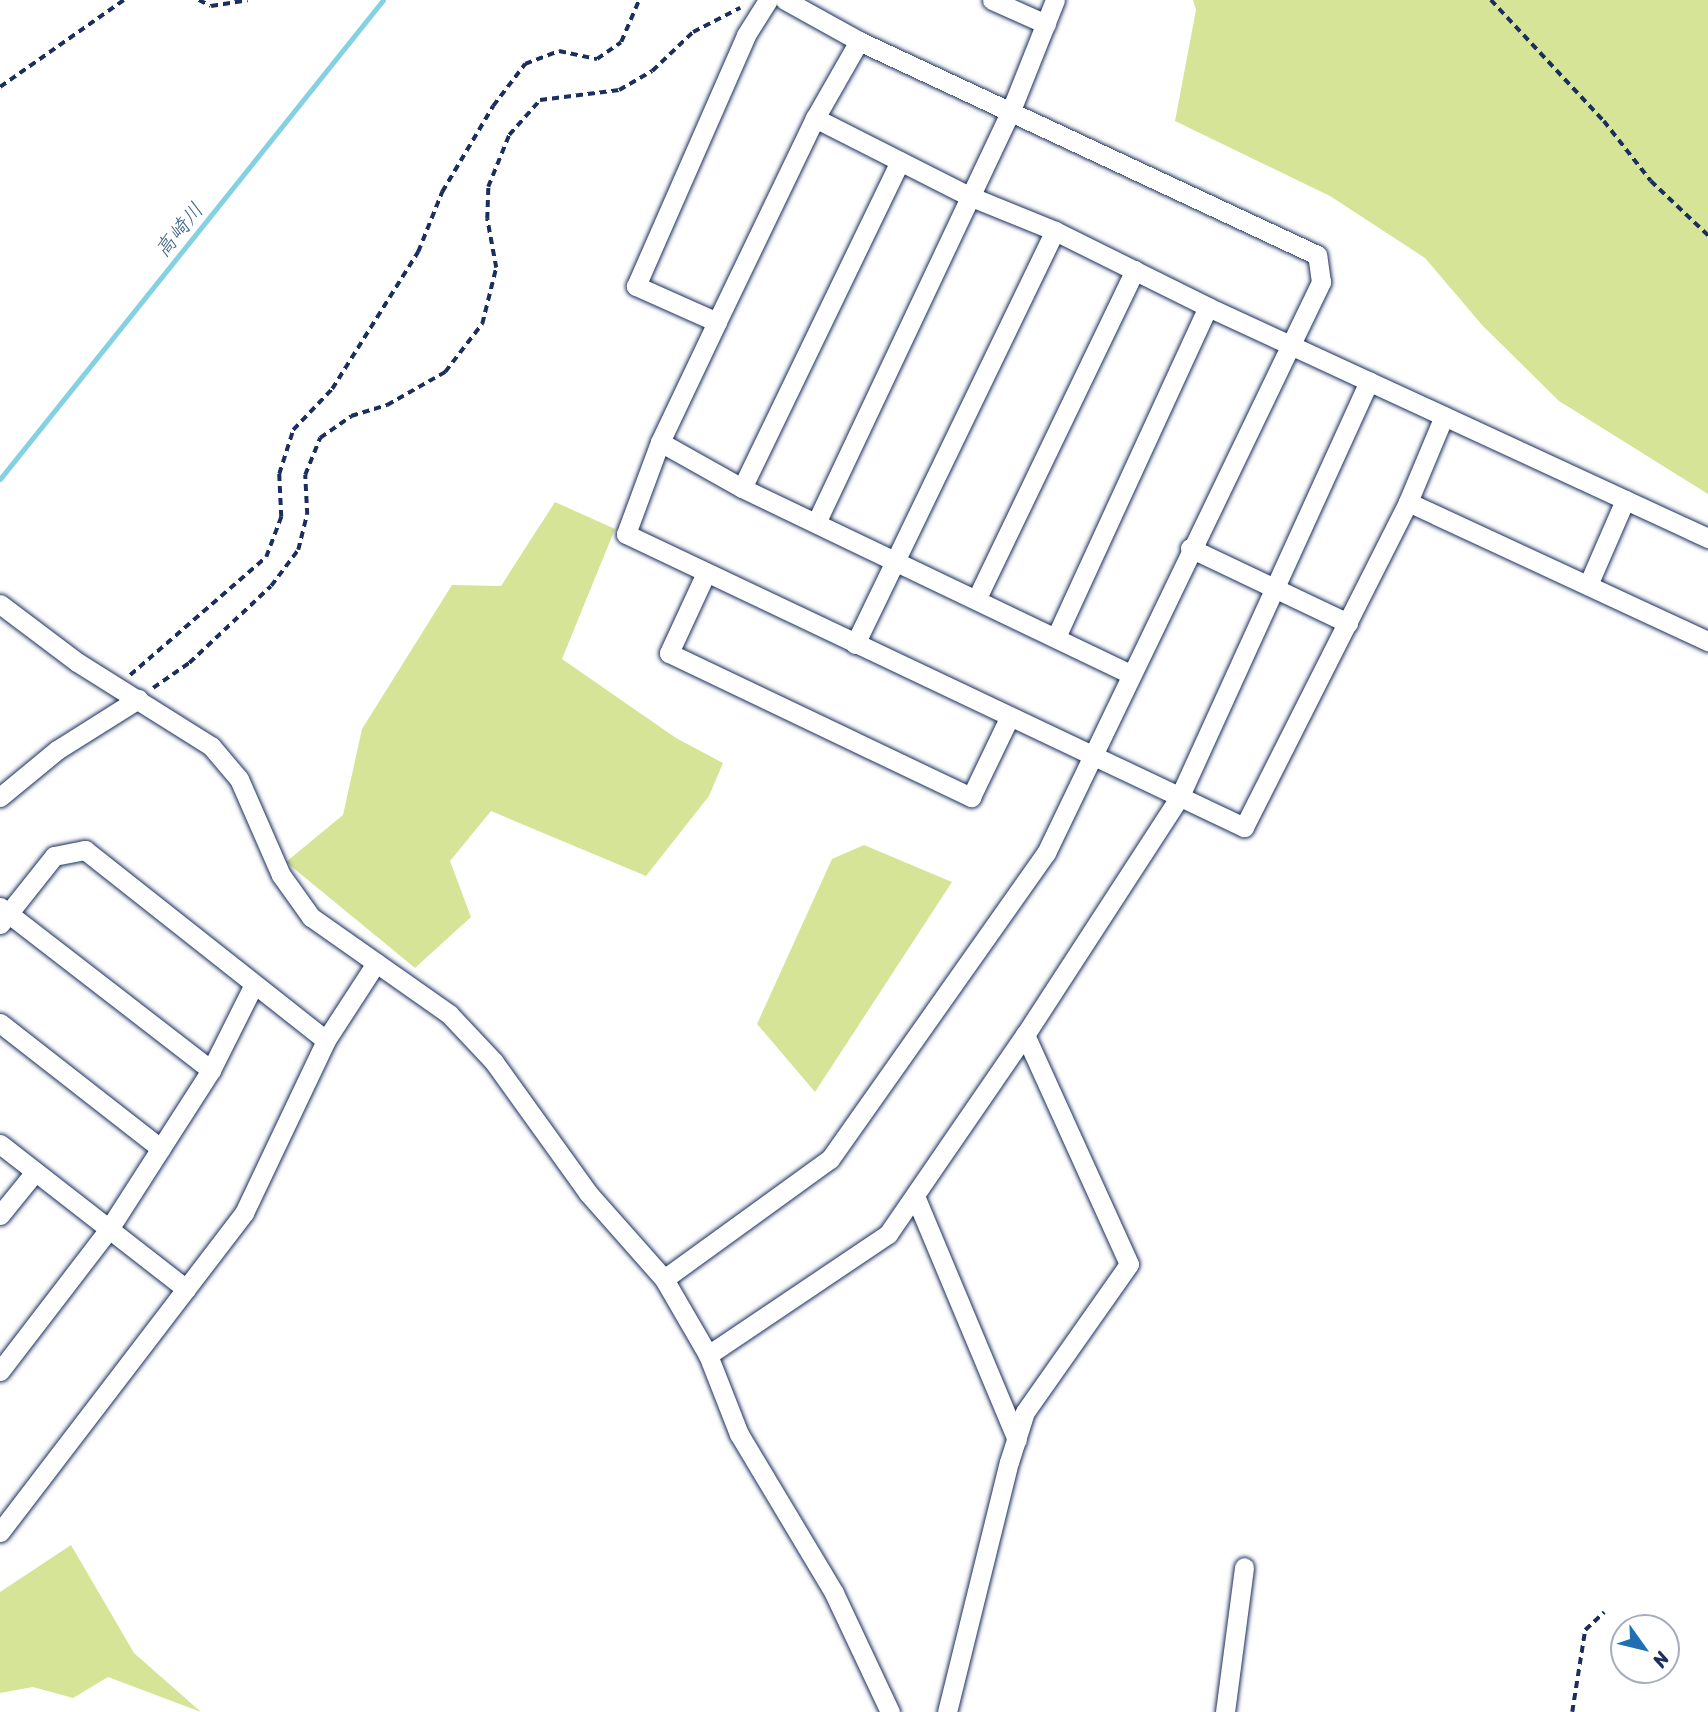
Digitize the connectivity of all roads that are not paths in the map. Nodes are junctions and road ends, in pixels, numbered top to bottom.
1 (768, 0) edge
2 (785, 0) edge
3 (992, 0) edge
4 (1055, 0) edge
5 (1046, 24) junction
6 (859, 41) junction
7 (1010, 113) junction
8 (815, 118) junction
9 (900, 161) junction
10 (969, 196) junction
11 (1055, 231) junction
12 (1135, 270) junction
13 (1208, 307) junction
14 (717, 322) junction
15 (1289, 342) junction
16 (1370, 381) junction
17 (1444, 415) junction
18 (660, 442) junction
19 (743, 488) junction
20 (1625, 500) junction
21 (1408, 502) junction
22 (816, 523) junction
23 (1708, 538) edge
24 (1190, 548) junction
25 (897, 560) junction
26 (705, 575) junction
27 (1588, 585) junction
28 (1274, 589) junction
29 (977, 598) junction
30 (0, 604) edge
31 (1348, 623) junction
32 (1056, 637) junction
33 (1708, 641) edge
34 (855, 644) junction
35 (1130, 674) junction
36 (138, 699) junction
37 (1009, 718) junction
38 (1091, 757) junction
39 (0, 797) edge
40 (1179, 798) junction
41 (3, 914) edge
42 (376, 963) junction
43 (254, 984) junction
44 (0, 1023) edge
45 (1026, 1035) junction
46 (326, 1040) junction
47 (211, 1070) junction
48 (0, 1144) edge
49 (160, 1149) junction
50 (35, 1172) junction
51 (915, 1196) junction
52 (0, 1215) edge
53 (108, 1228) junction
54 (664, 1279) junction
55 (186, 1289) junction
56 (708, 1355) junction
57 (0, 1371) edge
58 (1017, 1440) junction
59 (0, 1532) edge
60 (1244, 1567) dead end
61 (890, 1712) edge
62 (947, 1712) edge
63 (1225, 1712) edge

1 - 14 street
2 - 6 street
3 - 5 street
4 - 5 street
5 - 7 street
6 - 7 street
6 - 8 street
7 - 10 street
7 - 15 street
8 - 9 street
8 - 14 street
9 - 10 street
9 - 19 street
10 - 11 street
10 - 22 street
11 - 12 street
11 - 25 street
12 - 13 street
12 - 29 street
13 - 15 street
13 - 32 street
14 - 18 street
15 - 16 street
15 - 24 street
16 - 17 street
16 - 28 street
17 - 20 street
17 - 21 street
18 - 19 street
18 - 26 street
19 - 22 street
20 - 23 street
20 - 27 street
21 - 27 street
21 - 31 street
22 - 25 street
24 - 28 street
24 - 35 street
25 - 29 street
25 - 34 street
26 - 34 street
26 - 37 street
27 - 33 street
28 - 31 street
28 - 40 street
29 - 32 street
30 - 36 street
31 - 40 street
32 - 35 street
34 - 37 street
35 - 38 street
36 - 39 street
36 - 42 street
37 - 38 street
38 - 40 street
38 - 54 street
40 - 45 street
41 - 43 street
41 - 47 street
42 - 46 street
42 - 54 street
43 - 46 street
43 - 47 street
44 - 49 street
45 - 51 street
45 - 58 street
46 - 55 street
47 - 49 street
48 - 50 street
49 - 53 street
50 - 52 street
50 - 53 street
51 - 56 street
51 - 58 street
53 - 55 street
53 - 57 street
54 - 56 street
55 - 59 street
56 - 61 street
58 - 62 street
60 - 63 street

